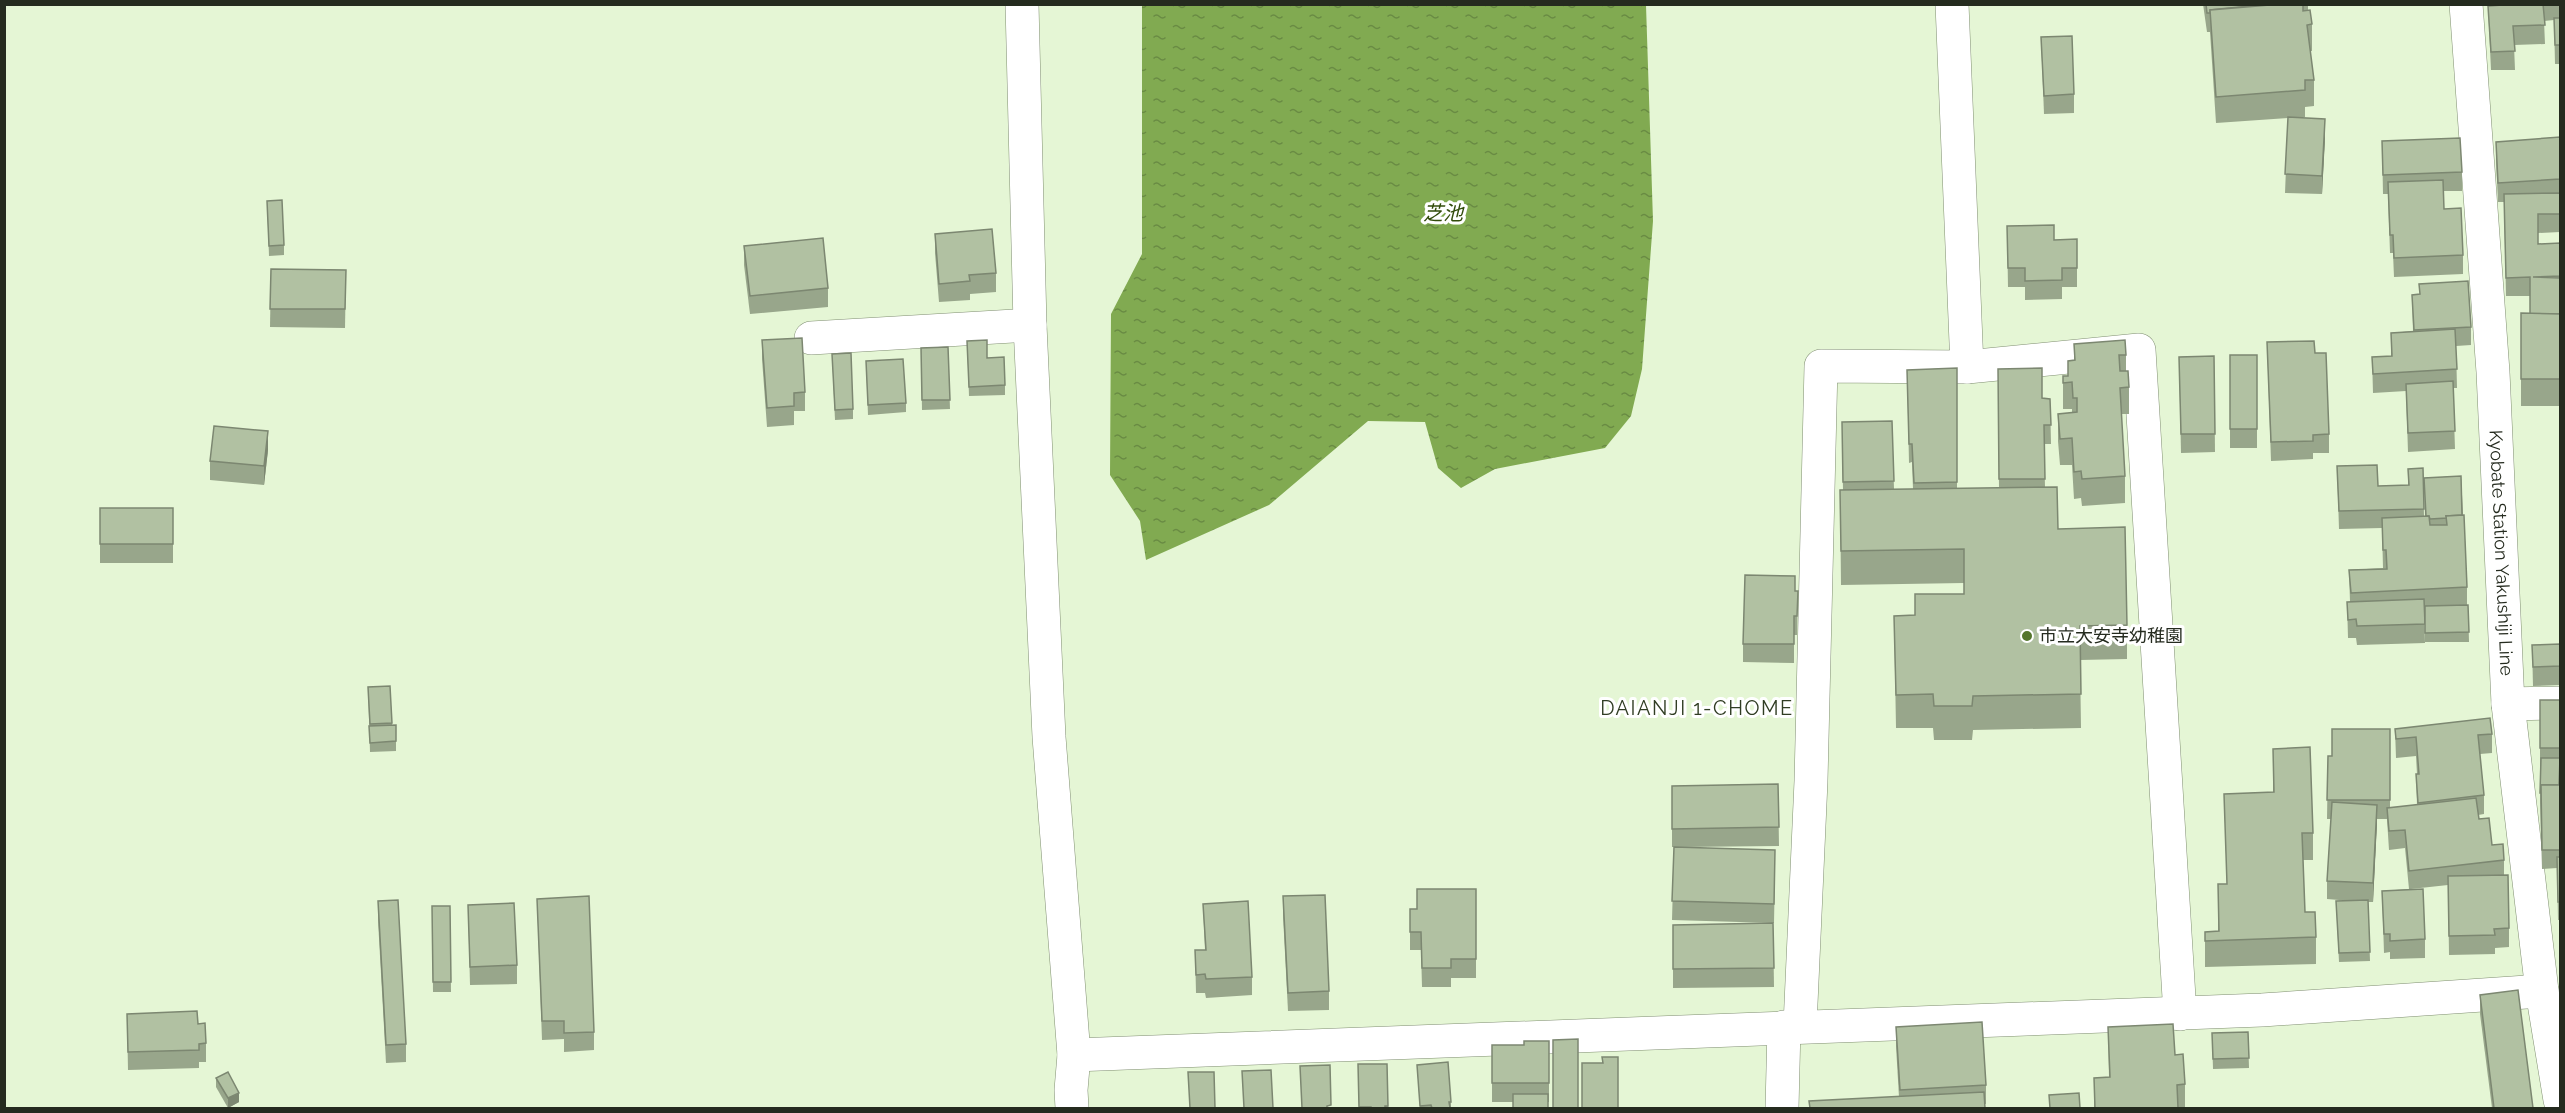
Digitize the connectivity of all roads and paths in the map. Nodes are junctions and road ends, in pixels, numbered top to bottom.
1 (1022, 4) edge
2 (1952, 4) edge
3 (2466, 4) edge
4 (1030, 325) junction
5 (811, 338) dead end
6 (1967, 367) junction
7 (2560, 703) edge
8 (2508, 704) junction
9 (2542, 991) junction
10 (2180, 1014) junction
11 (1792, 1026) junction
12 (2554, 1026) edge
13 (1074, 1055) junction
14 (2560, 1100) edge
15 (1072, 1108) edge
16 (1782, 1108) edge

1 - 4 street
2 - 6 street
3 - 8 street, Kyobate Station Yakushiji Line
4 - 5 street
4 - 13 street
6 - 10 street
6 - 11 street
7 - 8 street
8 - 9 street, Kyobate Station Yakushiji Line
9 - 10 street
9 - 12 street, Kyobate Station Yakushiji Line
10 - 11 street
11 - 13 street
11 - 16 street
12 - 14 street, Kyobate Station Yakushiji Line
13 - 15 street

